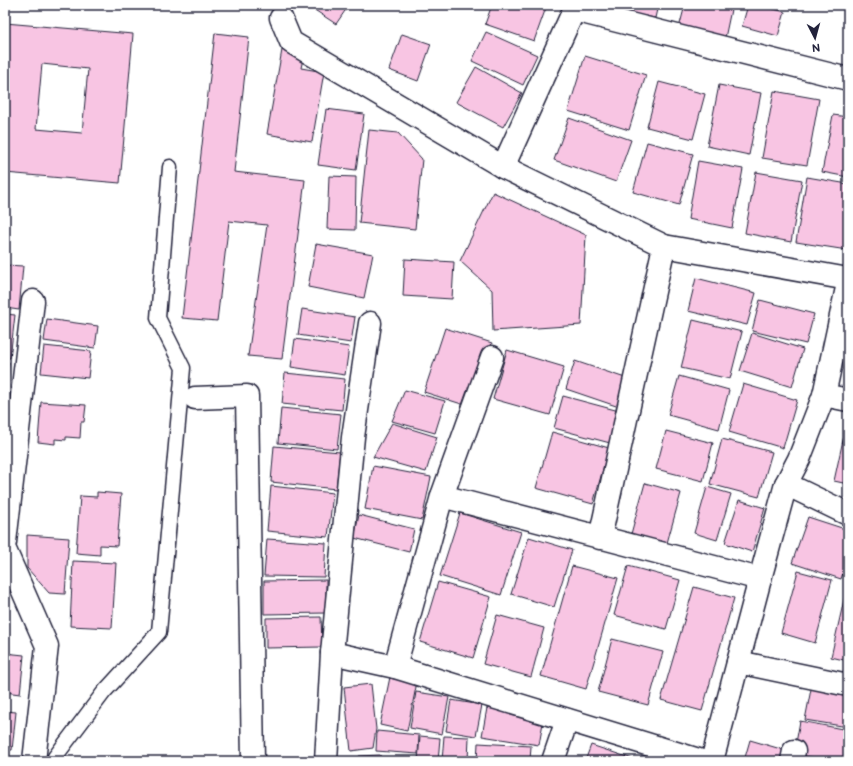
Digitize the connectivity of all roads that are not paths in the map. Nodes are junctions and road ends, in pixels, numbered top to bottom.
1 (574, 7) edge
2 (281, 18) dead end
3 (848, 79) edge
4 (170, 167) dead end
5 (503, 167) junction
6 (664, 246) junction
7 (848, 279) edge
8 (848, 283) edge
9 (33, 301) dead end
10 (370, 323) dead end
11 (492, 357) dead end
12 (824, 395) junction
13 (195, 398) dead end
14 (848, 400) edge
15 (786, 484) junction
16 (442, 496) junction
17 (848, 514) edge
18 (600, 538) junction
19 (5, 542) edge
20 (5, 550) edge
21 (760, 579) junction
22 (332, 653) junction
23 (738, 662) junction
24 (395, 667) junction
25 (848, 685) edge
26 (567, 720) junction
27 (34, 761) edge
28 (54, 761) edge
29 (253, 761) edge
30 (326, 761) edge
31 (553, 761) edge
32 (702, 761) edge
33 (712, 761) edge

1 - 3 street
1 - 5 street
2 - 5 street
4 - 28 lane
5 - 6 street
6 - 7 street
6 - 18 street
8 - 12 street
9 - 19 street
10 - 22 street
11 - 16 street
12 - 14 street
12 - 15 street
13 - 29 street
15 - 17 street
15 - 21 street
16 - 18 street
16 - 24 street
18 - 21 street
20 - 27 street
21 - 23 street
22 - 24 street
22 - 30 street
23 - 25 street
23 - 33 street
24 - 26 street
26 - 31 street
26 - 32 street

